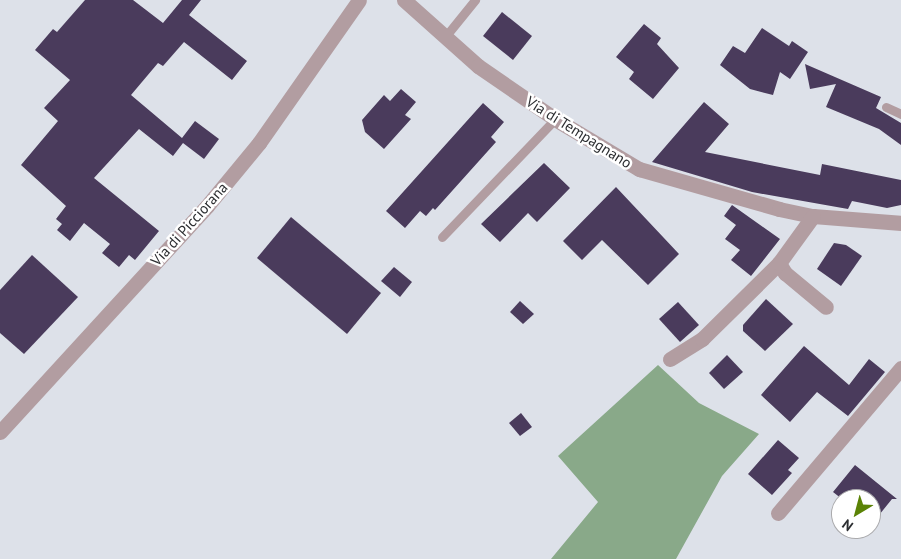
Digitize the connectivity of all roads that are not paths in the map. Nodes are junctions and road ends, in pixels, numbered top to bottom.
1 (360, 0) edge
2 (404, 0) edge
3 (475, 0) edge
4 (445, 37) junction
5 (886, 107) dead end
6 (901, 114) edge
7 (555, 119) junction
8 (813, 216) junction
9 (901, 223) edge
10 (442, 237) dead end
11 (779, 263) junction
12 (826, 307) dead end
13 (670, 360) dead end
14 (901, 368) edge
15 (0, 432) edge
16 (778, 513) dead end

1 - 15 street, Via di Picciorana
2 - 4 street, Via di Tempagnano
3 - 4 lane
4 - 7 street, Via di Tempagnano
5 - 6 lane
7 - 8 street, Via di Tempagnano
7 - 10 lane
8 - 9 street, Via di Tempagnano
8 - 11 street
11 - 12 street
11 - 13 street
14 - 16 street

